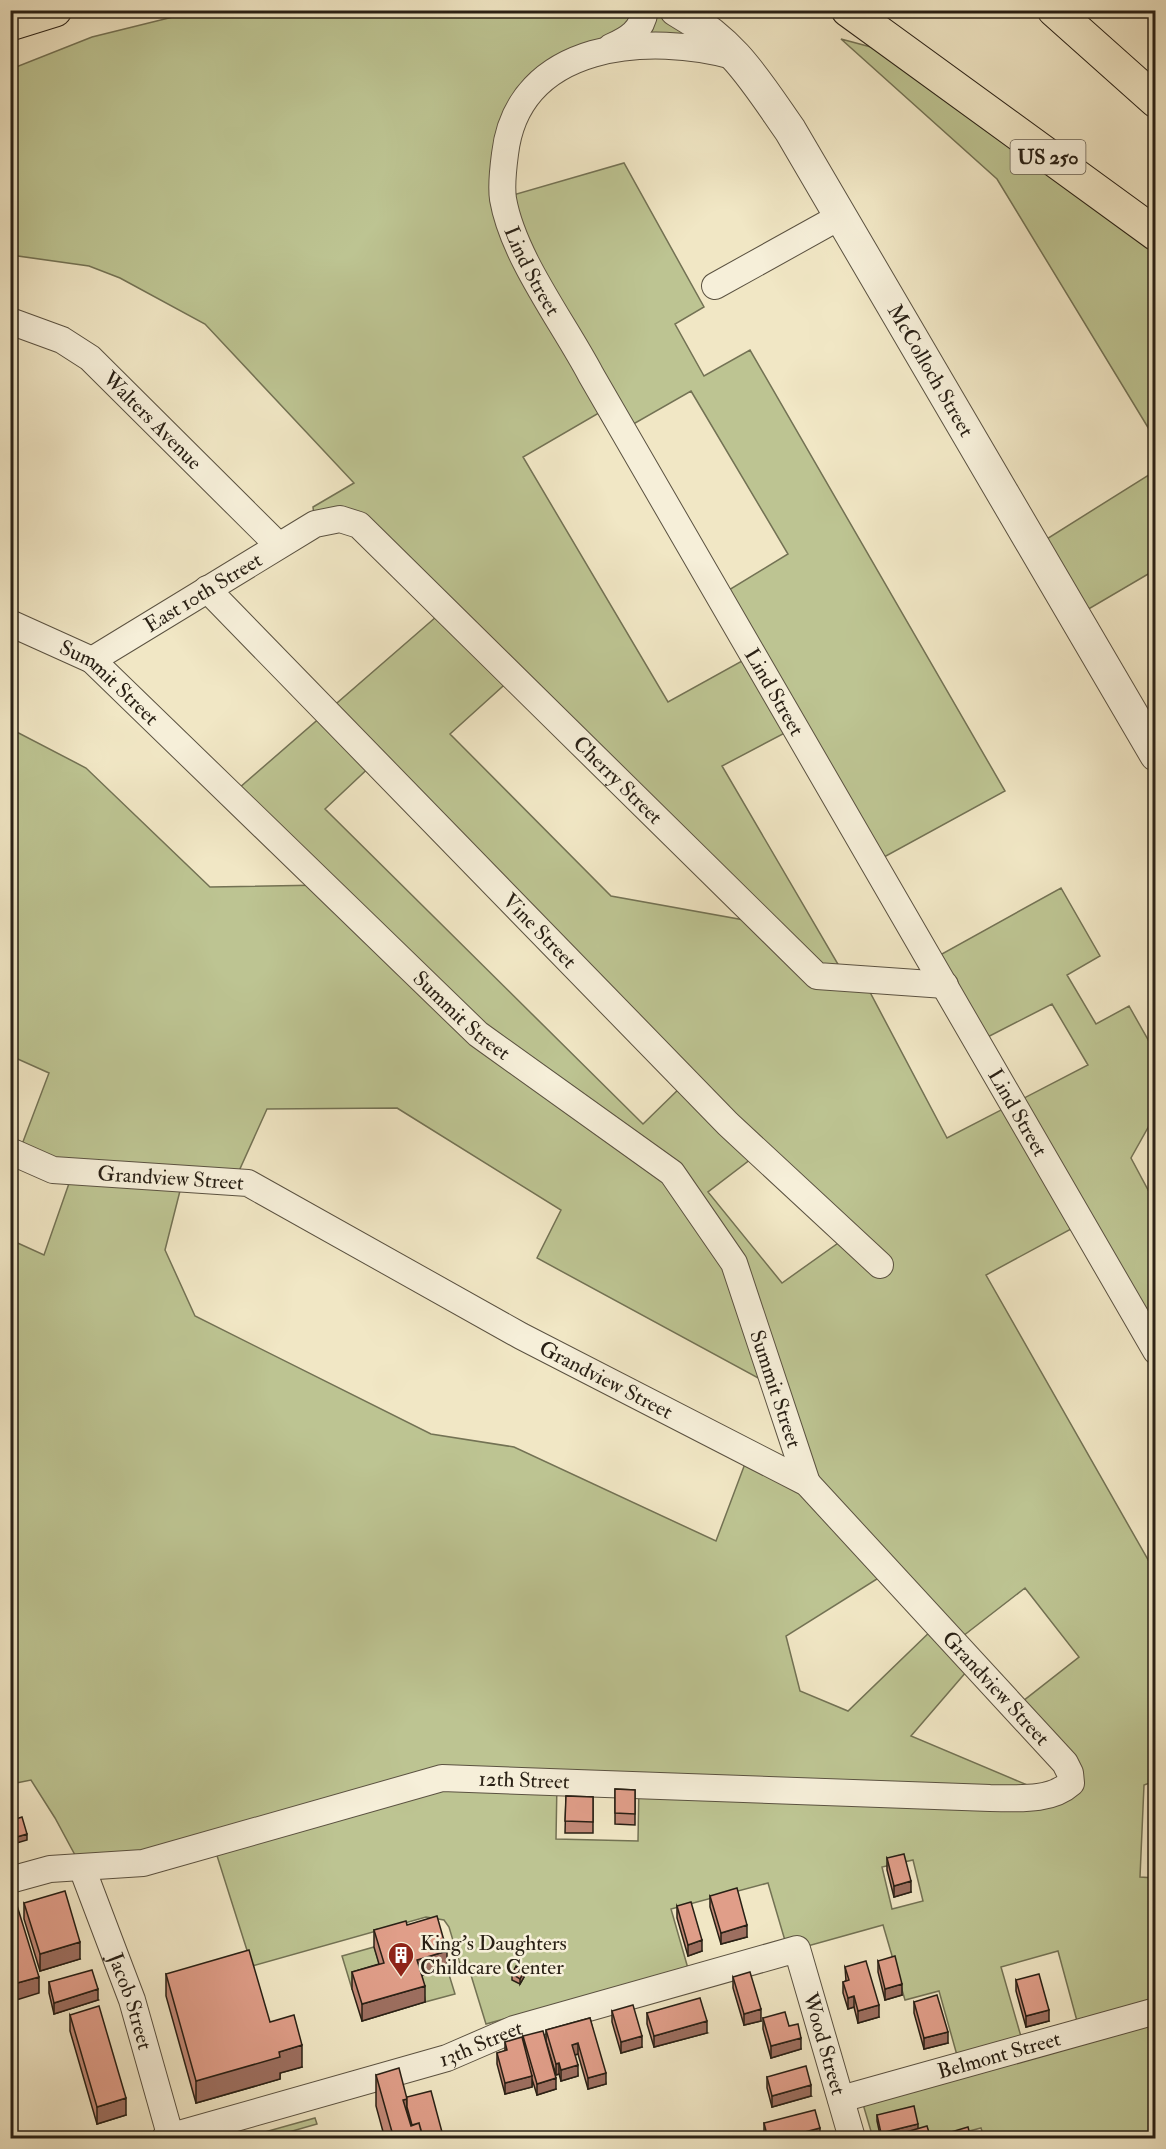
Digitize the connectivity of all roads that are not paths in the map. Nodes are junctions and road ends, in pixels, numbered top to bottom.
1 (17, 10) edge
2 (55, 10) edge
3 (645, 10) edge
4 (676, 10) edge
5 (1054, 10) edge
6 (10, 14) edge
7 (856, 15) edge
8 (10, 24) edge
9 (601, 51) junction
10 (738, 58) junction
11 (1155, 101) edge
12 (841, 216) junction
13 (1155, 234) edge
14 (715, 286) dead end
15 (10, 321) edge
16 (315, 524) joint
17 (278, 545) junction
18 (207, 589) junction
19 (10, 623) edge
20 (93, 660) junction
21 (1155, 755) edge
22 (945, 985) junction
23 (10, 1151) edge
24 (880, 1265) dead end
25 (1155, 1351) edge
26 (807, 1483) junction
27 (1051, 1795) joint
28 (82, 1868) junction
29 (10, 1881) edge
30 (797, 1949) joint
31 (1155, 2011) edge
32 (841, 2099) junction
33 (169, 2138) edge
34 (852, 2139) edge

1 - 6 highway
2 - 8 highway
3 - 9 street, Lind Street
4 - 10 street, McColloch Street
5 - 11 highway
7 - 13 highway, US 250
9 - 10 street, Lind Street
9 - 22 street, Lind Street
10 - 12 street, McColloch Street
12 - 14 street
12 - 21 street, McColloch Street
15 - 17 street, Walters Avenue
16 - 17 street, East 10th Street
16 - 22 street, Cherry Street
17 - 18 street, East 10th Street
18 - 20 street, East 10th Street
18 - 24 street, Vine Street
19 - 20 street, Summit Street
20 - 26 street, Summit Street
22 - 25 street, Lind Street
23 - 26 street, Grandview Street
26 - 27 street, Grandview Street
27 - 28 street, 12th Street
28 - 29 street, 12th Street
28 - 33 street, Jacob Street
30 - 32 street, Wood Street
30 - 33 street, 13th Street
31 - 32 street, Belmont Street
32 - 34 street, Wood Street

